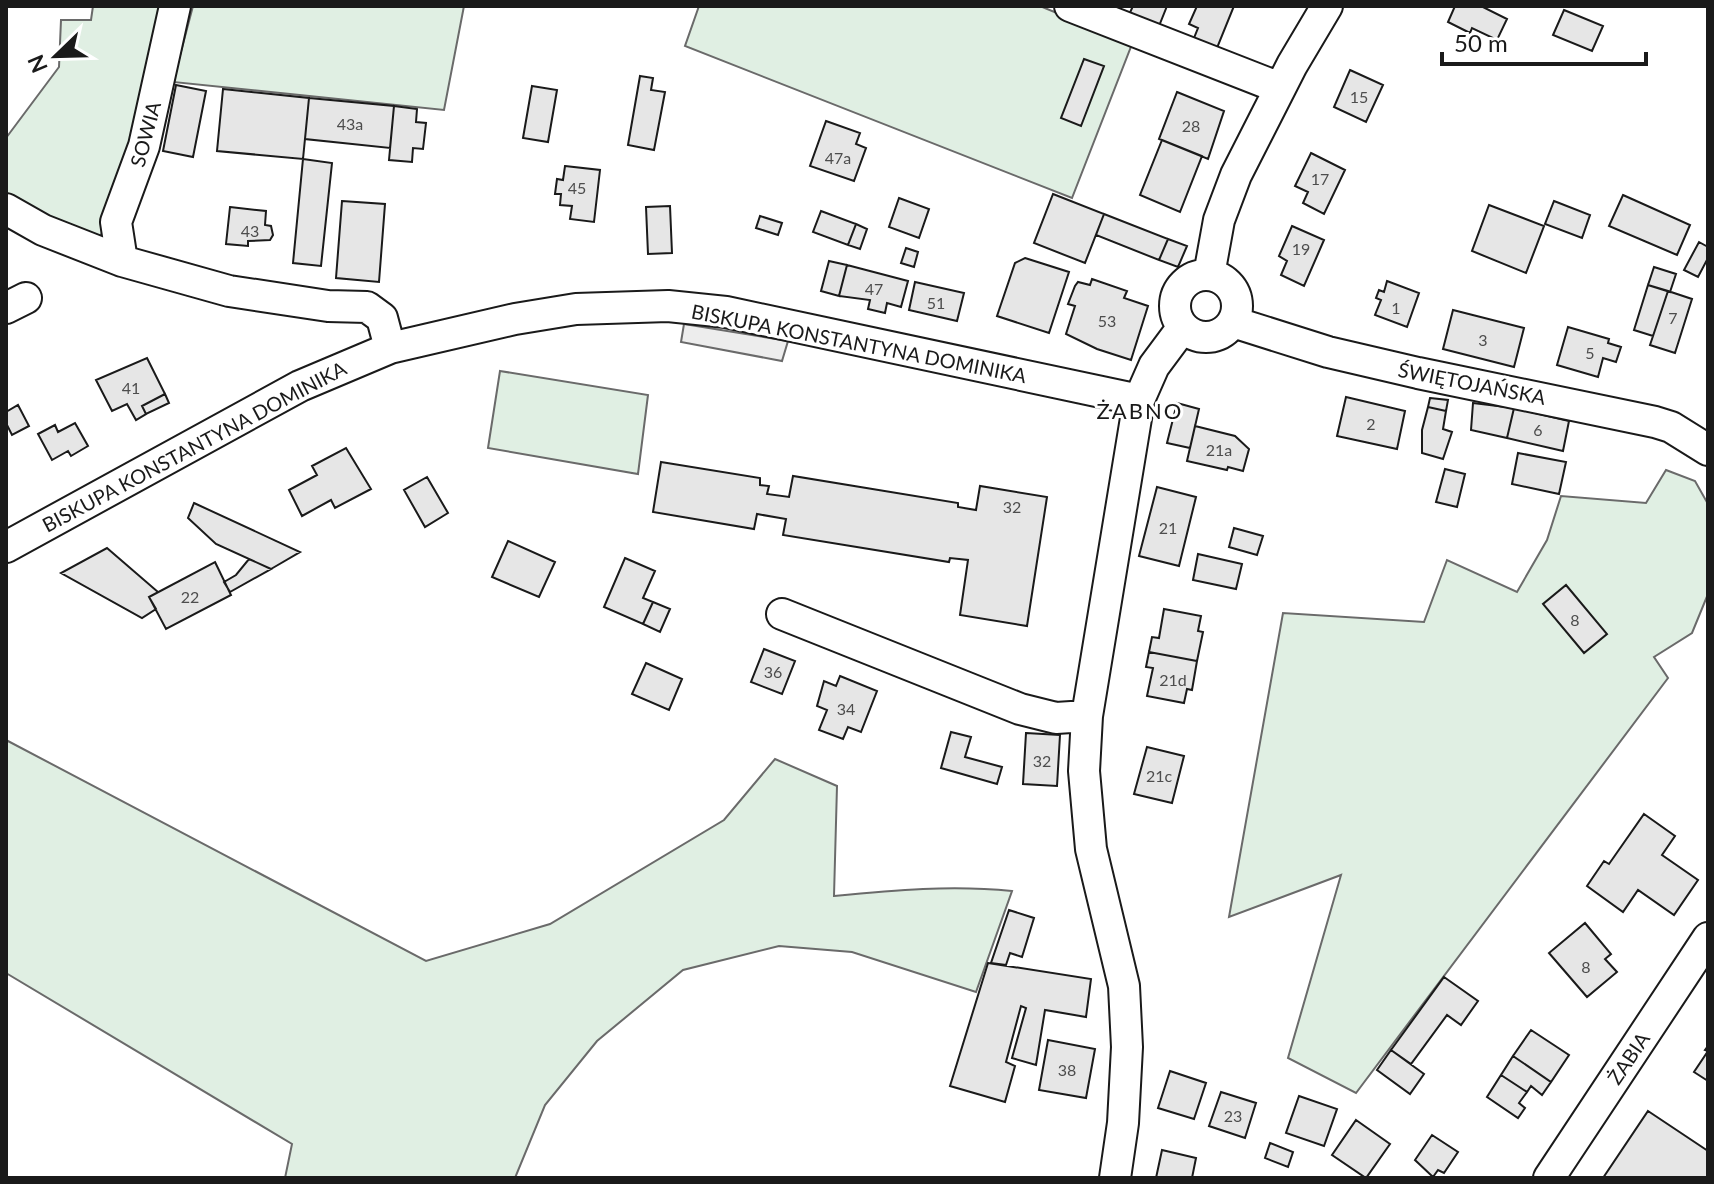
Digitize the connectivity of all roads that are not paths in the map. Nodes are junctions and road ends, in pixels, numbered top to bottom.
1 (175, 6) edge
2 (1070, 6) edge
3 (1327, 6) edge
4 (1280, 88) junction
5 (6, 209) edge
6 (122, 261) junction
7 (1209, 275) junction
8 (1233, 322) junction
9 (1183, 327) junction
10 (390, 348) junction
11 (1139, 400) junction
12 (1708, 450) edge
13 (6, 547) edge
14 (782, 614) dead end
15 (1087, 716) junction
16 (1708, 938) edge
17 (1115, 1178) edge
18 (1549, 1178) edge

1 - 6 street, SOWIA
2 - 4 street
3 - 4 street
4 - 7 street
5 - 6 street
6 - 10 street
7 - 8 street
7 - 9 street
8 - 9 street
8 - 12 street, ŚWIĘTOJAŃSKA
9 - 11 street
10 - 11 street, BISKUPA KONSTANTYNA DOMINIKA
10 - 13 street, BISKUPA KONSTANTYNA DOMINIKA
11 - 15 street
14 - 15 street
15 - 17 street
16 - 18 street, ŻABIA

